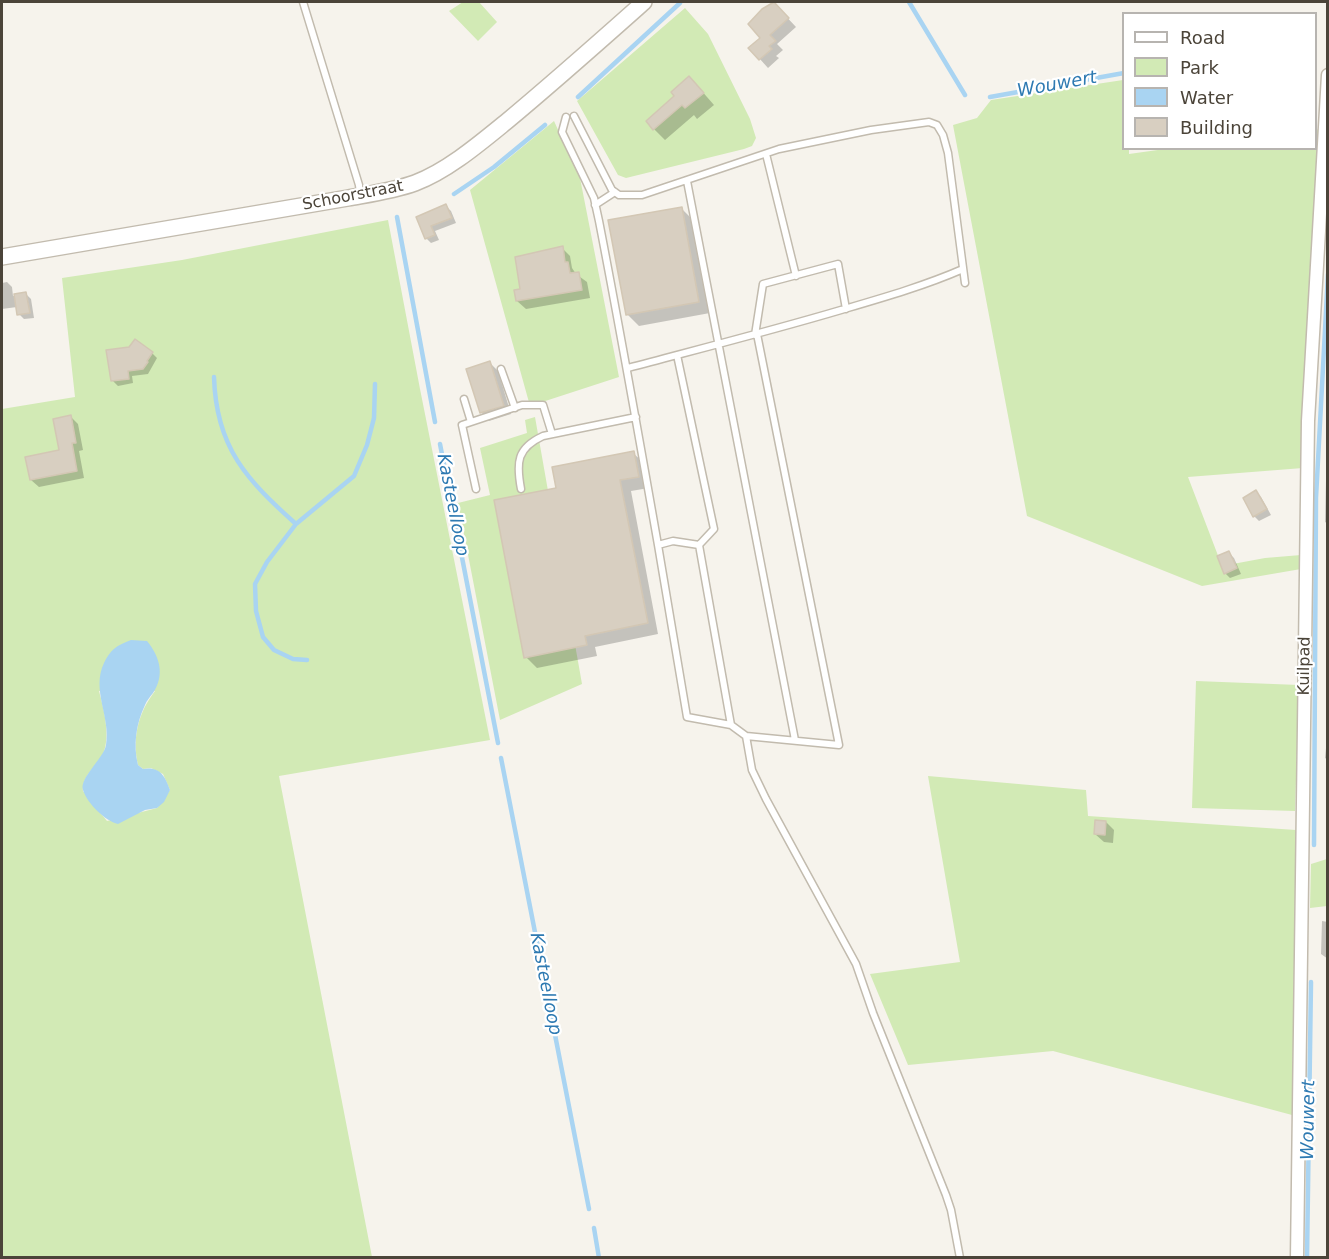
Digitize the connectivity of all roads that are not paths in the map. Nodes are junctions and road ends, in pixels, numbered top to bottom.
1 (303, 2) edge
2 (644, 2) edge
3 (1328, 75) edge
4 (574, 116) dead end
5 (566, 117) dead end
6 (766, 154) junction
7 (687, 181) junction
8 (615, 192) junction
9 (360, 196) junction
10 (595, 205) junction
11 (2, 257) edge
12 (963, 269) junction
13 (796, 276) junction
14 (965, 283) dead end
15 (846, 309) junction
16 (756, 335) junction
17 (719, 344) junction
18 (677, 355) junction
19 (628, 368) junction
20 (501, 369) dead end
21 (464, 399) dead end
22 (515, 408) junction
23 (636, 417) junction
24 (471, 422) junction
25 (552, 434) junction
26 (476, 489) dead end
27 (521, 489) dead end
28 (658, 545) junction
29 (699, 545) junction
30 (731, 725) junction
31 (746, 736) junction
32 (795, 740) junction
33 (960, 1257) edge
34 (1297, 1257) edge

1 - 9 lane
2 - 9 street, Schoorstraat
3 - 34 street, Kuilpad
4 - 8 lane
5 - 10 lane
6 - 7 lane
6 - 12 lane
6 - 13 lane
7 - 8 lane
7 - 17 lane
8 - 10 lane
9 - 11 street, Schoorstraat
10 - 19 lane
12 - 14 lane
12 - 15 lane
13 - 15 lane
13 - 16 lane
15 - 16 lane
16 - 17 lane
16 - 32 lane
17 - 18 lane
17 - 32 lane
18 - 19 lane
18 - 29 lane
19 - 23 lane
20 - 22 lane
21 - 24 lane
22 - 24 lane
22 - 25 lane
23 - 25 lane
23 - 28 lane
24 - 26 lane
25 - 27 lane
28 - 29 lane
28 - 30 lane
29 - 30 lane
30 - 31 lane
31 - 32 lane
31 - 33 lane

